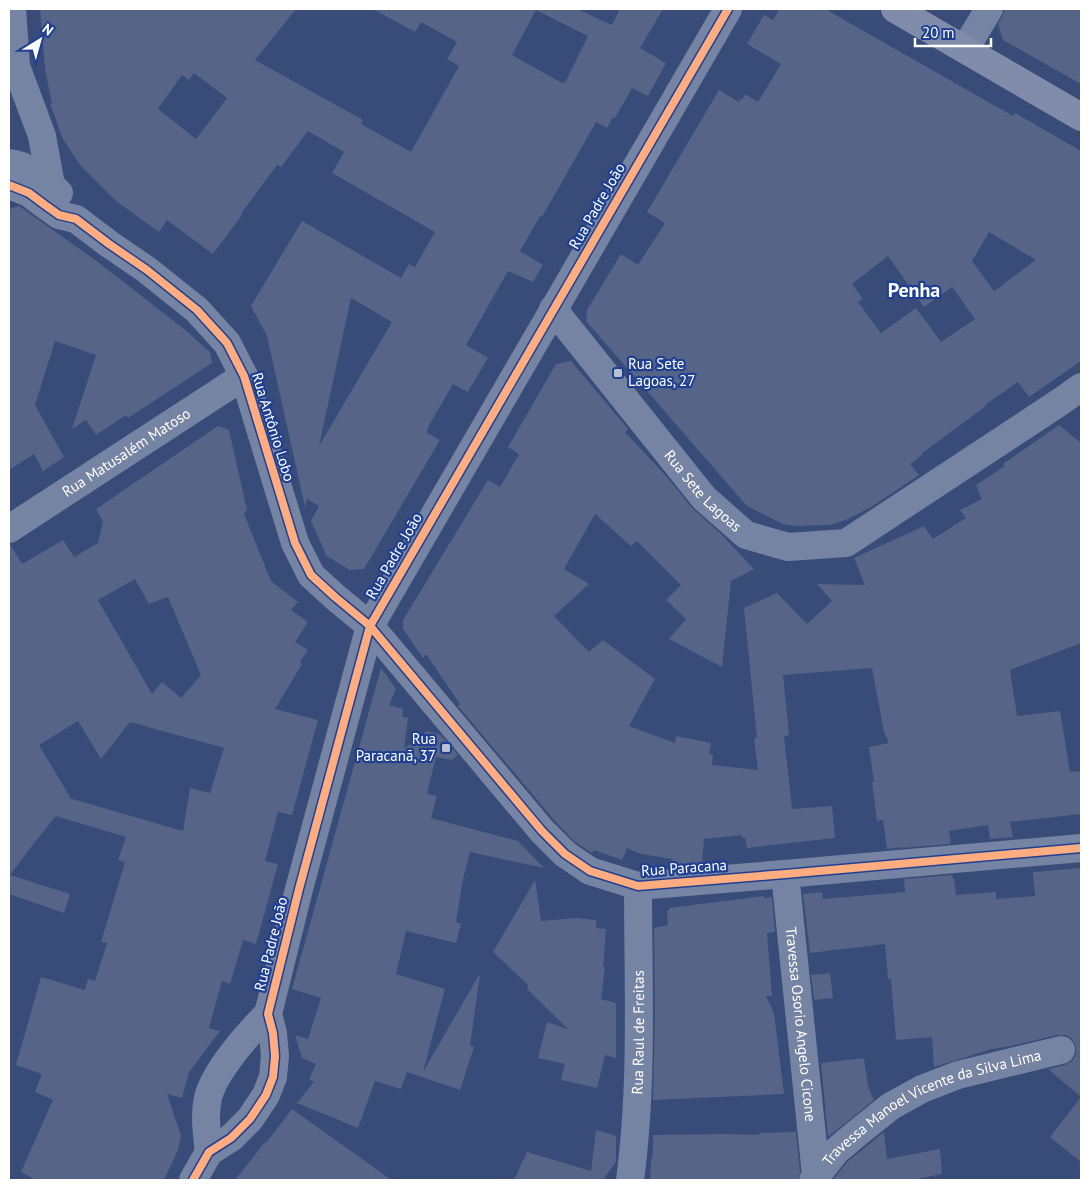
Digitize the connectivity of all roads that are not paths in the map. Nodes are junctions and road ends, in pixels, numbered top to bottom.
1 (12, 9) edge
2 (728, 9) edge
3 (896, 9) edge
4 (989, 9) edge
5 (965, 50) junction
6 (16, 66) junction
7 (9, 98) edge
8 (1081, 117) edge
9 (9, 163) edge
10 (9, 185) edge
11 (51, 185) junction
12 (76, 219) junction
13 (553, 309) junction
14 (244, 376) junction
15 (1075, 400) edge
16 (9, 529) edge
17 (370, 626) junction
18 (1081, 848) edge
19 (785, 874) junction
20 (638, 886) junction
21 (268, 1014) junction
22 (1061, 1050) dead end
23 (209, 1152) junction
24 (814, 1178) edge
25 (193, 1180) edge
26 (630, 1180) edge

1 - 6 street
2 - 13 street, Rua Padre João
3 - 5 main road
4 - 5 street
5 - 8 main road
6 - 7 street
6 - 11 street
9 - 11 street
10 - 12 street
11 - 12 street
12 - 14 street, Rua Antônio Lobo
13 - 15 street, Rua Sete Lagoas
13 - 17 street, Rua Padre João
14 - 16 street, Rua Matusalém Matoso
14 - 17 street, Rua Antônio Lobo
17 - 20 street, Rua Paracana
17 - 21 street, Rua Padre João
18 - 19 street, Rua Paracana
19 - 20 street, Rua Paracana
19 - 24 street, Travessa Osorio Angelo Cicone
20 - 26 street, Rua Raul de Freitas
21 - 23 street, Rua Padre João
21 - 23 street, Rua Padre João
22 - 24 street, Travessa Manoel Vicente da Silva Lima
23 - 25 street, Rua Padre João

